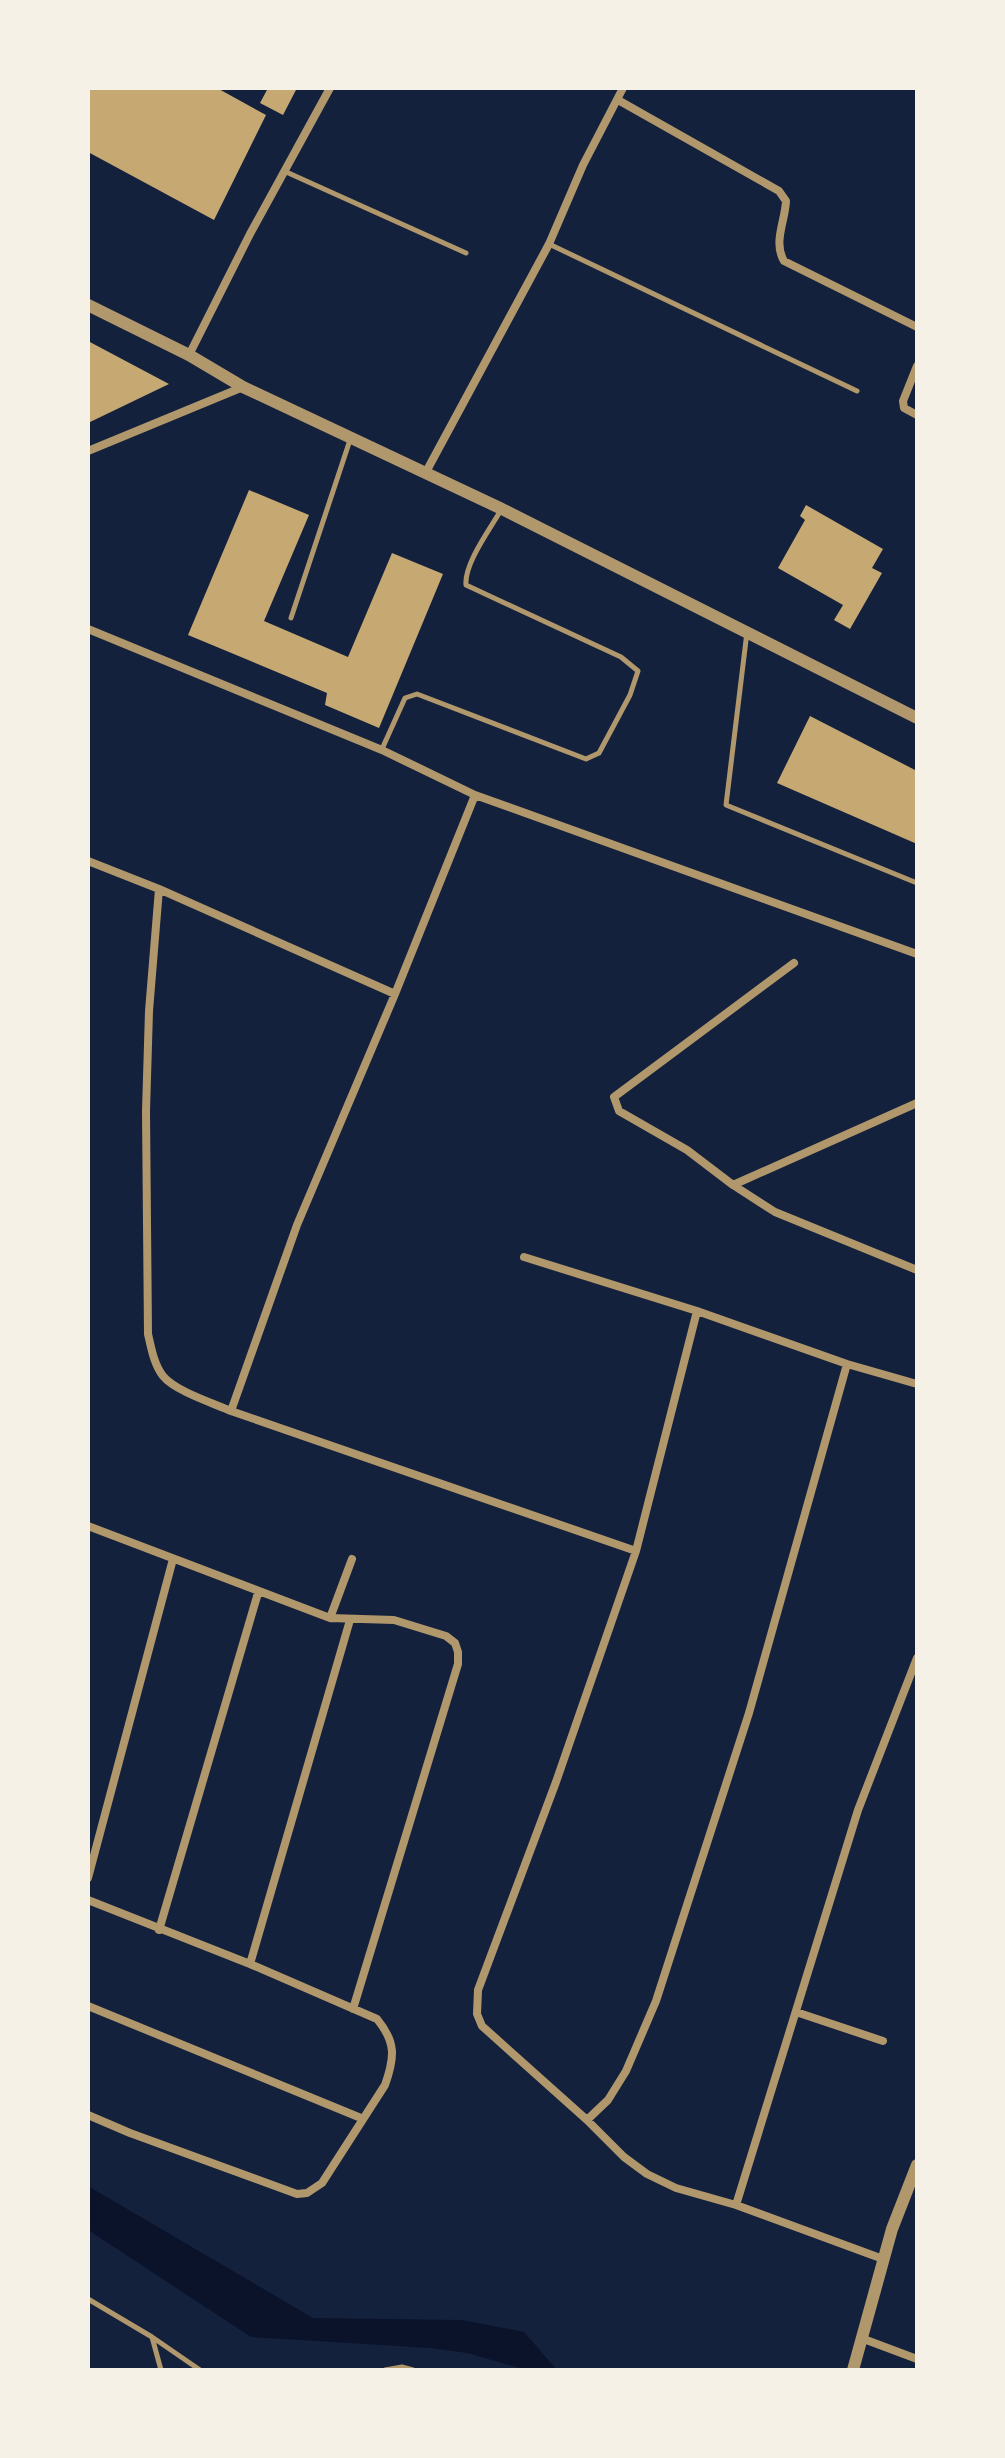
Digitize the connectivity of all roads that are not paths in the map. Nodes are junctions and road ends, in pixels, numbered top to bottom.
1 (330, 88) edge
2 (623, 88) edge
3 (618, 100) junction
4 (284, 171) junction
5 (549, 244) junction
6 (466, 253) dead end
7 (88, 305) edge
8 (917, 327) edge
9 (189, 355) junction
10 (917, 366) edge
11 (243, 387) junction
12 (857, 391) dead end
13 (917, 415) edge
14 (352, 436) junction
15 (88, 451) edge
16 (426, 472) junction
17 (502, 509) junction
18 (291, 618) dead end
19 (88, 629) edge
20 (747, 631) junction
21 (917, 718) edge
22 (382, 750) junction
23 (475, 795) junction
24 (88, 861) edge
25 (917, 883) edge
26 (159, 889) junction
27 (917, 954) edge
28 (794, 963) dead end
29 (395, 994) junction
30 (917, 1103) edge
31 (733, 1185) junction
32 (524, 1257) dead end
33 (917, 1270) edge
34 (697, 1311) junction
35 (847, 1364) junction
36 (917, 1384) edge
37 (231, 1411) junction
38 (88, 1526) edge
39 (636, 1551) junction
40 (173, 1559) junction
41 (352, 1559) dead end
42 (258, 1593) junction
43 (330, 1618) junction
44 (350, 1620) junction
45 (917, 1658) edge
46 (88, 1878) edge
47 (88, 1900) edge
48 (159, 1930) junction
49 (250, 1964) junction
50 (88, 2006) edge
51 (353, 2009) junction
52 (796, 2012) junction
53 (883, 2041) dead end
54 (88, 2115) edge
55 (361, 2118) junction
56 (587, 2120) junction
57 (917, 2165) edge
58 (736, 2205) junction
59 (883, 2259) junction
60 (88, 2299) edge
61 (152, 2337) junction
62 (861, 2338) junction
63 (917, 2359) edge
64 (161, 2370) edge
65 (200, 2370) edge
66 (385, 2370) edge
67 (413, 2370) edge
68 (853, 2370) edge

1 - 4 street
2 - 3 street
3 - 5 street
3 - 8 street
4 - 6 lane
4 - 9 street
5 - 12 lane
5 - 16 street
7 - 9 street
9 - 11 street
10 - 13 street
11 - 14 street
11 - 15 street
14 - 16 street
14 - 18 lane
16 - 17 street
17 - 20 street
17 - 22 lane
19 - 22 street
20 - 21 street
20 - 25 lane
22 - 23 street
23 - 27 street
23 - 29 street
24 - 26 street
26 - 29 street
26 - 37 street
28 - 31 street
29 - 37 street
30 - 31 street
31 - 33 street
32 - 34 street
34 - 35 street
34 - 39 street
35 - 36 street
35 - 56 street
37 - 39 street
38 - 40 street
39 - 56 street
40 - 42 street
40 - 46 street
41 - 43 street
42 - 43 street
42 - 48 street
43 - 44 street
44 - 49 street
44 - 51 street
45 - 52 street
47 - 48 street
48 - 49 street
49 - 51 street
50 - 55 street
51 - 55 street
52 - 53 street
52 - 58 street
54 - 55 street
56 - 58 street
57 - 59 street
58 - 59 street
59 - 62 street
60 - 61 lane
61 - 64 lane
61 - 65 lane
62 - 63 street
62 - 68 street
66 - 67 lane

